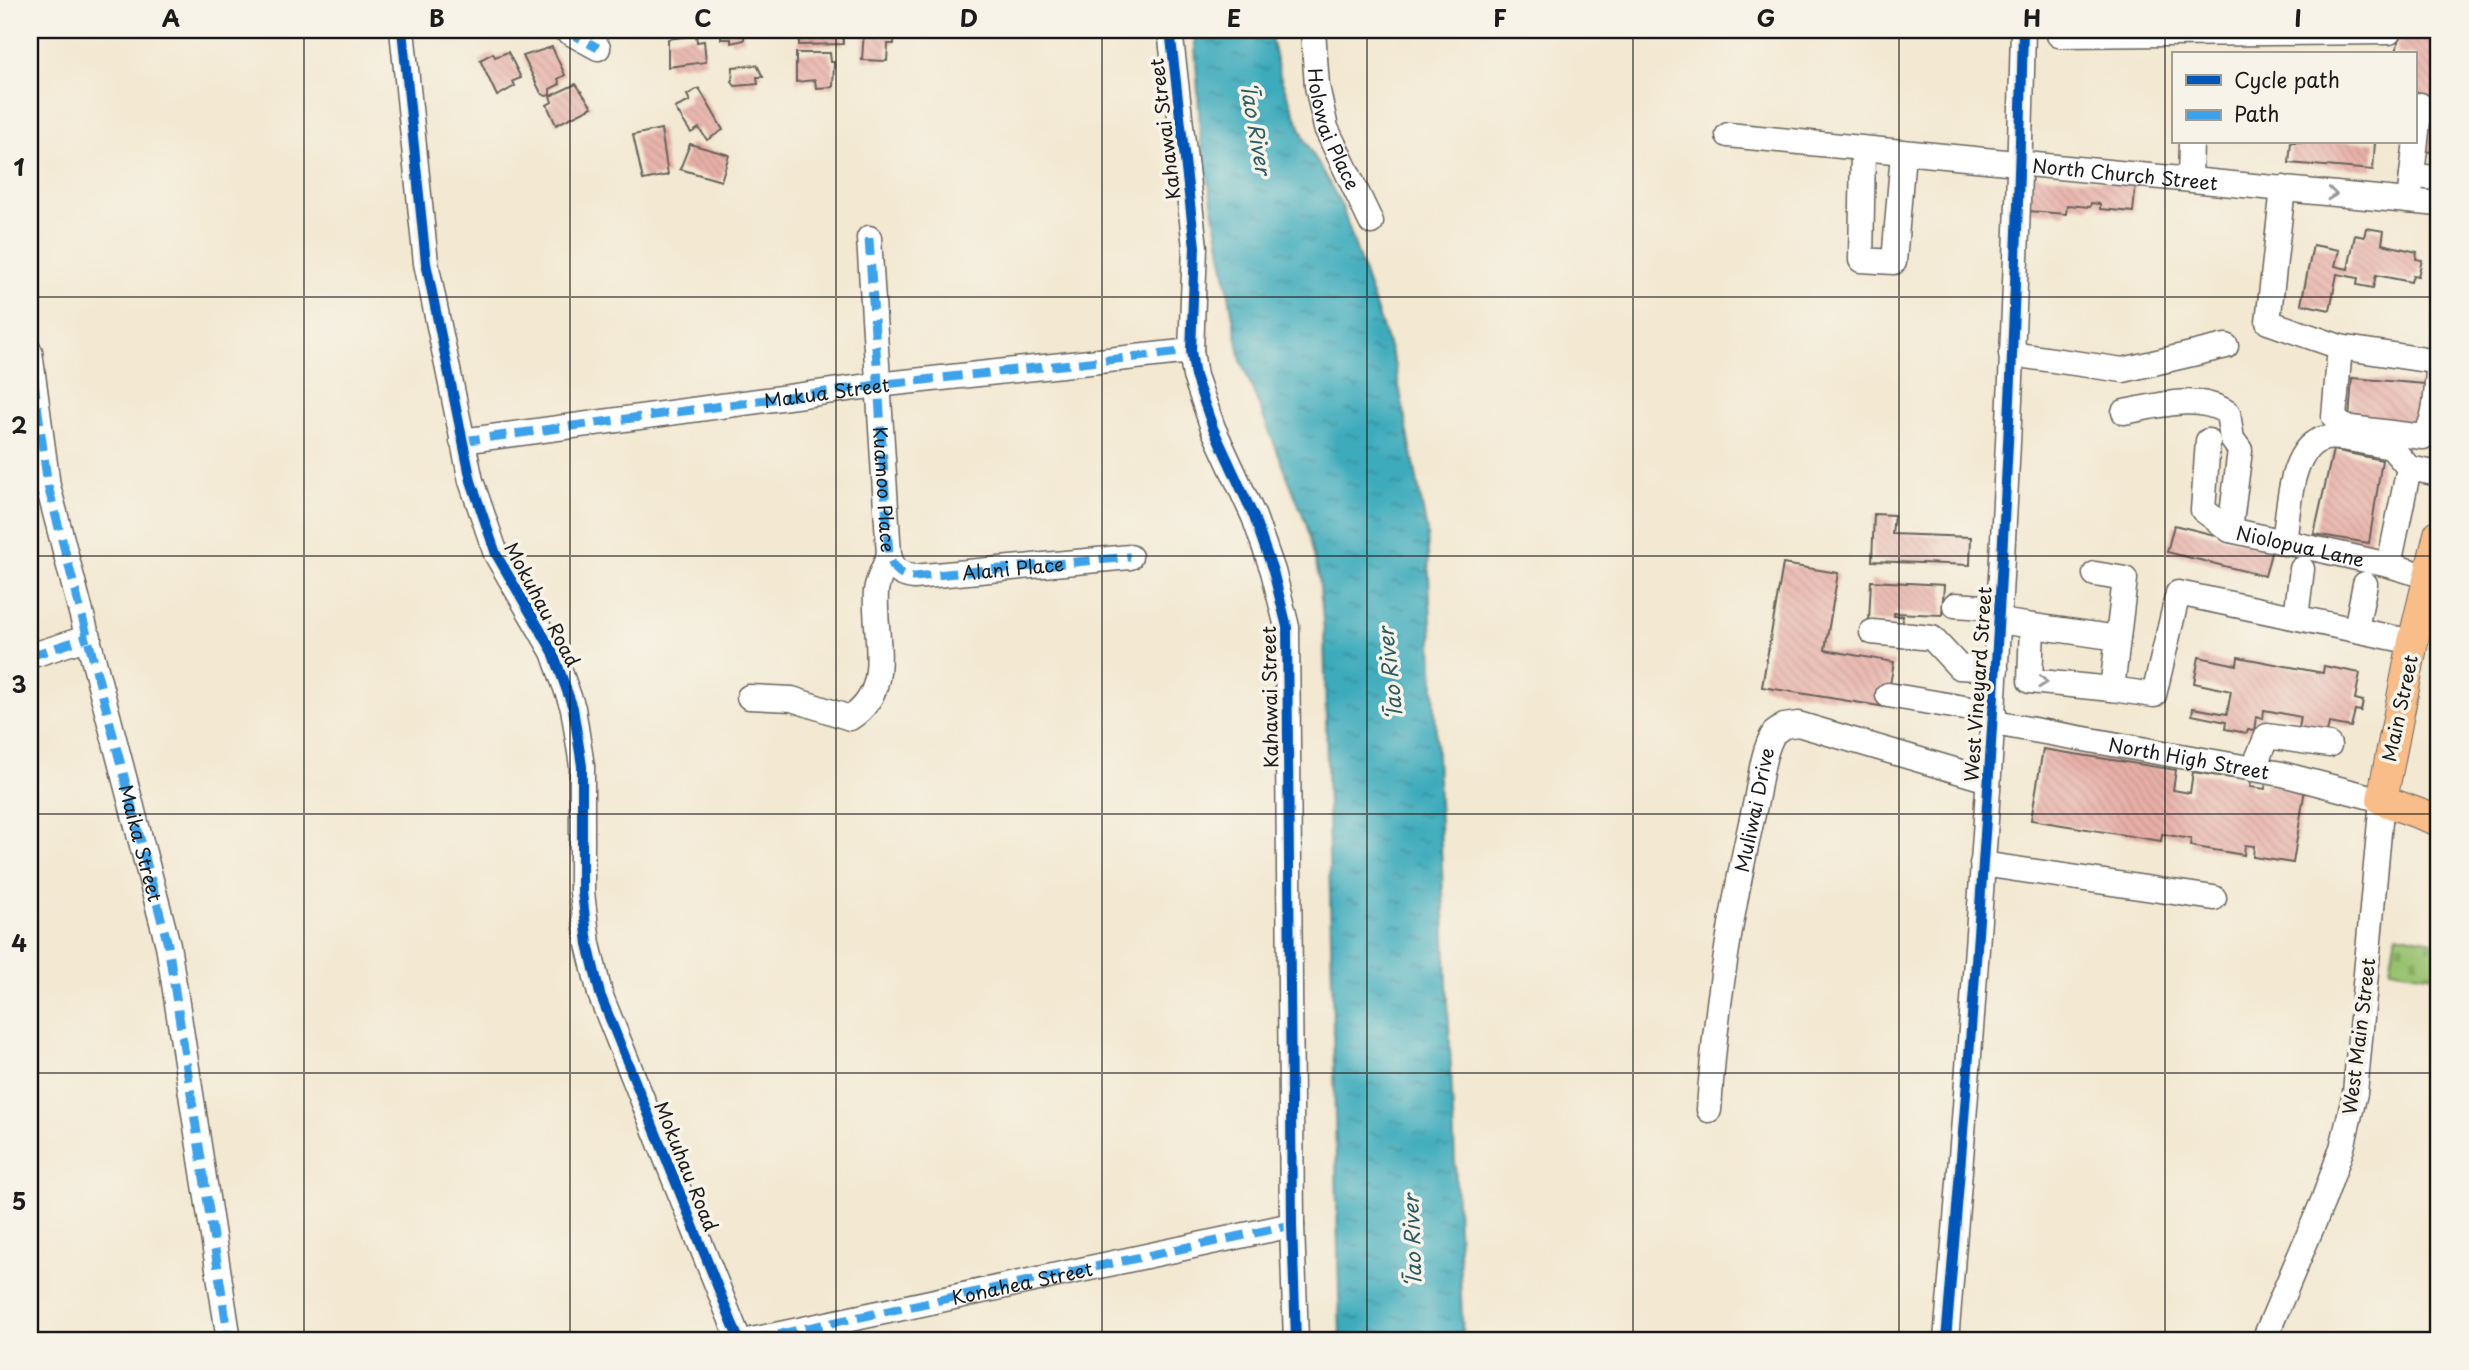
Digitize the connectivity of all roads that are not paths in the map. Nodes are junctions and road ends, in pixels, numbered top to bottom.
1 (402, 30) edge
2 (565, 30) edge
3 (1171, 30) edge
4 (1313, 30) edge
5 (2024, 30) edge
6 (2059, 30) edge
7 (2389, 30) edge
8 (598, 48) dead end
9 (2420, 105) dead end
10 (1728, 135) dead end
11 (2416, 140) edge
12 (2191, 144) edge
13 (2416, 144) edge
14 (1863, 150) junction
15 (1903, 153) junction
16 (2021, 164) junction
17 (2412, 176) junction
18 (2439, 178) edge
19 (2189, 179) junction
20 (2283, 188) junction
21 (2409, 201) junction
22 (2439, 204) edge
23 (1371, 222) dead end
24 (869, 238) dead end
25 (2226, 346) dead end
26 (2340, 347) junction
27 (1191, 351) junction
28 (30, 352) edge
29 (2011, 354) junction
30 (2439, 362) edge
31 (877, 385) junction
32 (2124, 412) dead end
33 (2208, 440) dead end
34 (462, 442) junction
35 (2409, 468) junction
36 (2439, 474) edge
37 (2230, 530) junction
38 (2439, 534) edge
39 (2284, 543) junction
40 (1130, 557) dead end
41 (893, 562) junction
42 (2389, 565) junction
43 (2302, 569) dead end
44 (2095, 574) dead end
45 (2435, 578) edge
46 (2365, 584) dead end
47 (1955, 606) dead end
48 (1999, 614) junction
49 (2296, 617) junction
50 (2032, 626) junction
51 (2356, 629) junction
52 (1872, 632) dead end
53 (89, 637) junction
54 (2118, 638) junction
55 (2413, 642) junction
56 (30, 656) edge
57 (1996, 669) junction
58 (2112, 689) junction
59 (1888, 695) dead end
60 (749, 697) dead end
61 (1994, 718) junction
62 (2329, 745) dead end
63 (2253, 769) junction
64 (1988, 780) junction
65 (2382, 800) junction
66 (2439, 821) edge
67 (1982, 864) junction
68 (2214, 898) dead end
69 (1709, 1110) dead end
70 (1292, 1225) junction
71 (229, 1340) edge
72 (739, 1340) edge
73 (752, 1340) edge
74 (1296, 1340) edge
75 (1946, 1340) edge
76 (2264, 1340) edge

1 - 34 street, Mokuhau Road
2 - 8 street
3 - 27 street, Kahawai Street
4 - 23 street, Holowai Place
5 - 16 street, West Vineyard Street
6 - 7 street
9 - 11 street
10 - 14 street, North Church Street
12 - 19 street
13 - 17 street
14 - 15 street, North Church Street
14 - 15 street
15 - 16 street, North Church Street
16 - 19 street, North Church Street
16 - 29 street, West Vineyard Street
17 - 18 street
17 - 21 street
19 - 20 street, North Church Street
20 -> 21 street, North Church Street
20 - 26 street
21 - 22 street, North Church Street
24 - 31 street, Kuamoo Place
25 - 29 street
26 - 30 street
26 - 30 street
27 - 31 street, Makua Street
27 - 70 street, Kahawai Street
28 - 53 street, Maika Street
29 - 48 street, West Vineyard Street
31 - 34 street, Makua Street
31 - 41 street, Kuamoo Place
32 - 37 street
33 - 37 street, Niolopua Lane
34 - 72 street, Mokuhau Road
35 - 36 street
35 - 39 street
35 - 42 street
37 - 39 street, Niolopua Lane
38 - 45 main road, Main Street
39 - 42 street, Niolopua Lane
40 - 41 street, Alani Place
41 - 60 street
42 - 45 street, Niolopua Lane
43 - 49 street
44 - 54 street
45 - 55 main road, Main Street
46 - 51 street
47 - 48 street
48 - 50 street
48 - 57 street, West Vineyard Street
49 - 51 street
49 - 58 street
50 - 54 street
50 -> 58 street
51 - 55 street
52 - 57 street
53 - 56 street
53 - 71 street, Maika Street
54 - 58 street
55 - 65 main road, Main Street
57 - 61 street, West Vineyard Street
59 - 61 street, North High Street
61 - 63 street, North High Street
61 - 64 street, West Vineyard Street
62 - 63 street
63 - 65 street, North High Street
64 - 67 street, West Vineyard Street
64 - 69 street, Muliwai Drive
65 - 66 main road
65 - 76 street, West Main Street
67 - 68 street
67 - 75 street, West Vineyard Street
70 - 73 street, Konahea Street
70 - 74 street, Kahawai Street

